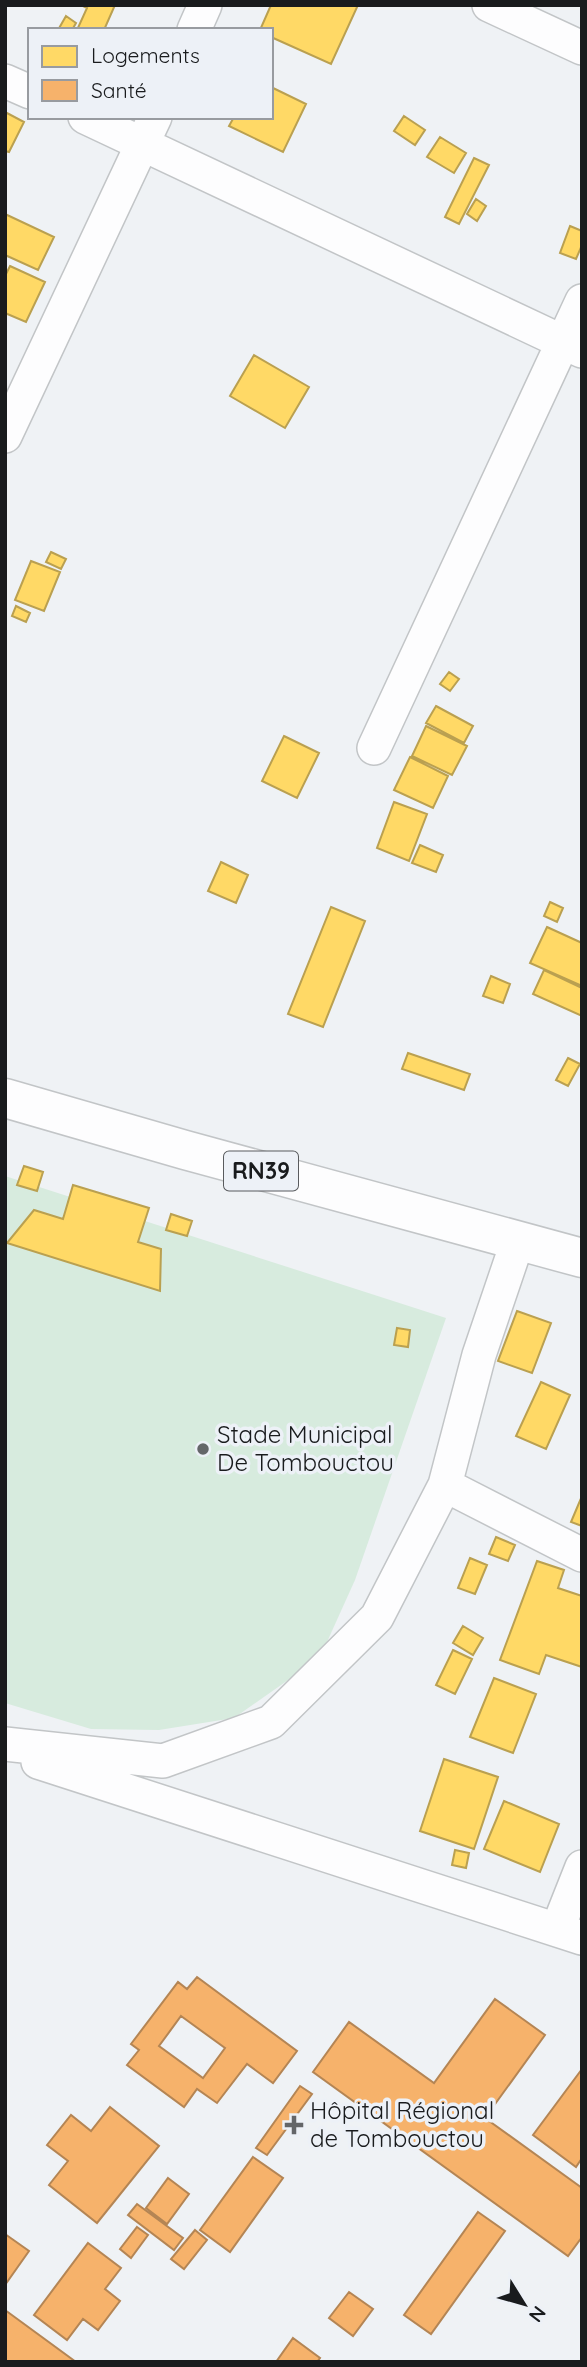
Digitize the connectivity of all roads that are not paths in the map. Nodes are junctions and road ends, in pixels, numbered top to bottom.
1 (205, 5) edge
2 (489, 5) edge
3 (195, 28) edge
4 (582, 48) edge
5 (5, 81) edge
6 (28, 91) edge
7 (95, 119) edge
8 (150, 130) edge
9 (582, 301) edge
10 (571, 346) edge
11 (6, 430) edge
12 (374, 748) dead end
13 (5, 1098) edge
14 (518, 1240) junction
15 (582, 1258) edge
16 (445, 1485) junction
17 (582, 1555) edge
18 (5, 1744) edge
19 (5, 1752) edge
20 (582, 1867) edge
21 (569, 1934) edge

1 - 3 street
2 - 4 street
5 - 6 street
7 - 8 street
8 - 10 street
8 - 11 street
9 - 10 street
10 - 12 street
13 - 14 main road, RN39
14 - 15 main road, RN39
14 - 16 street
16 - 17 street
16 - 18 street
19 - 21 street
20 - 21 street

